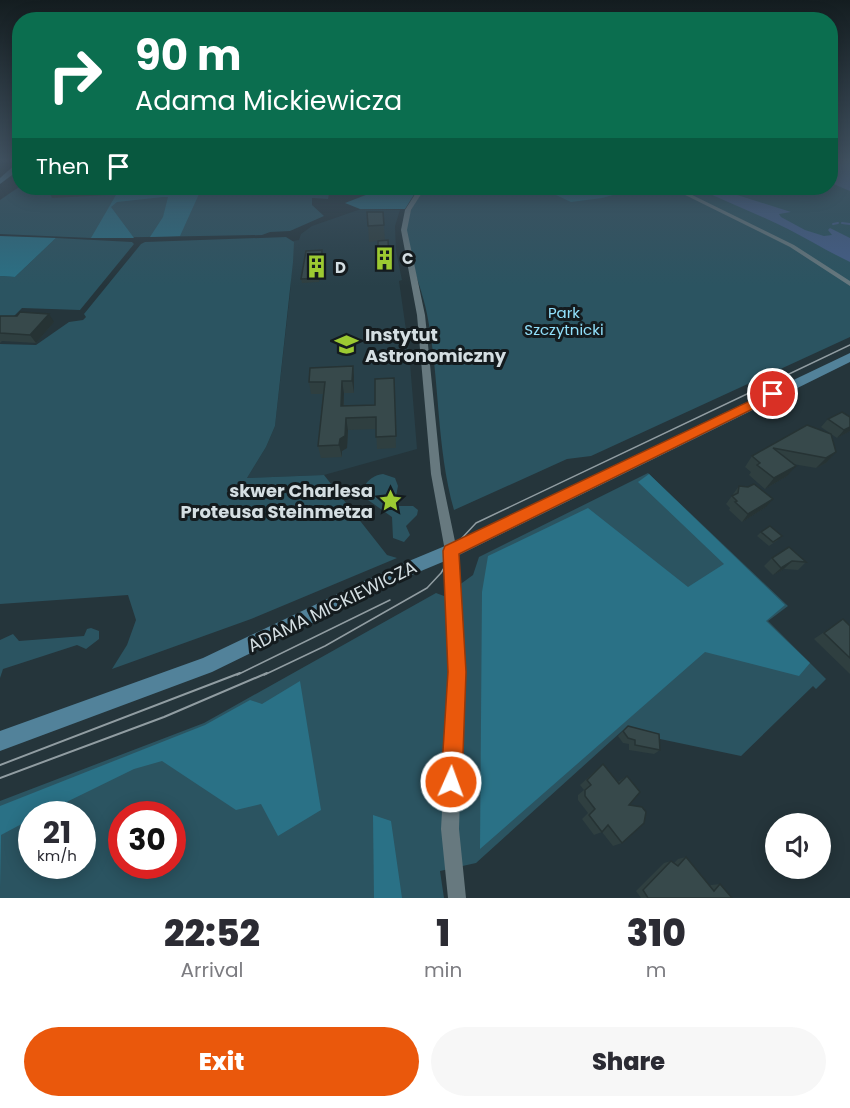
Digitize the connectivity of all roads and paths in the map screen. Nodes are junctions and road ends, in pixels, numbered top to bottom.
1 (414, 203) edge
2 (704, 203) edge
3 (850, 284) edge
4 (850, 357) edge
5 (451, 551) junction
6 (0, 741) edge
7 (457, 898) edge

1 - 5 street
2 - 3 street
4 - 5 main road, ADAMA MICKIEWICZA
5 - 6 main road, ADAMA MICKIEWICZA
5 - 7 street

